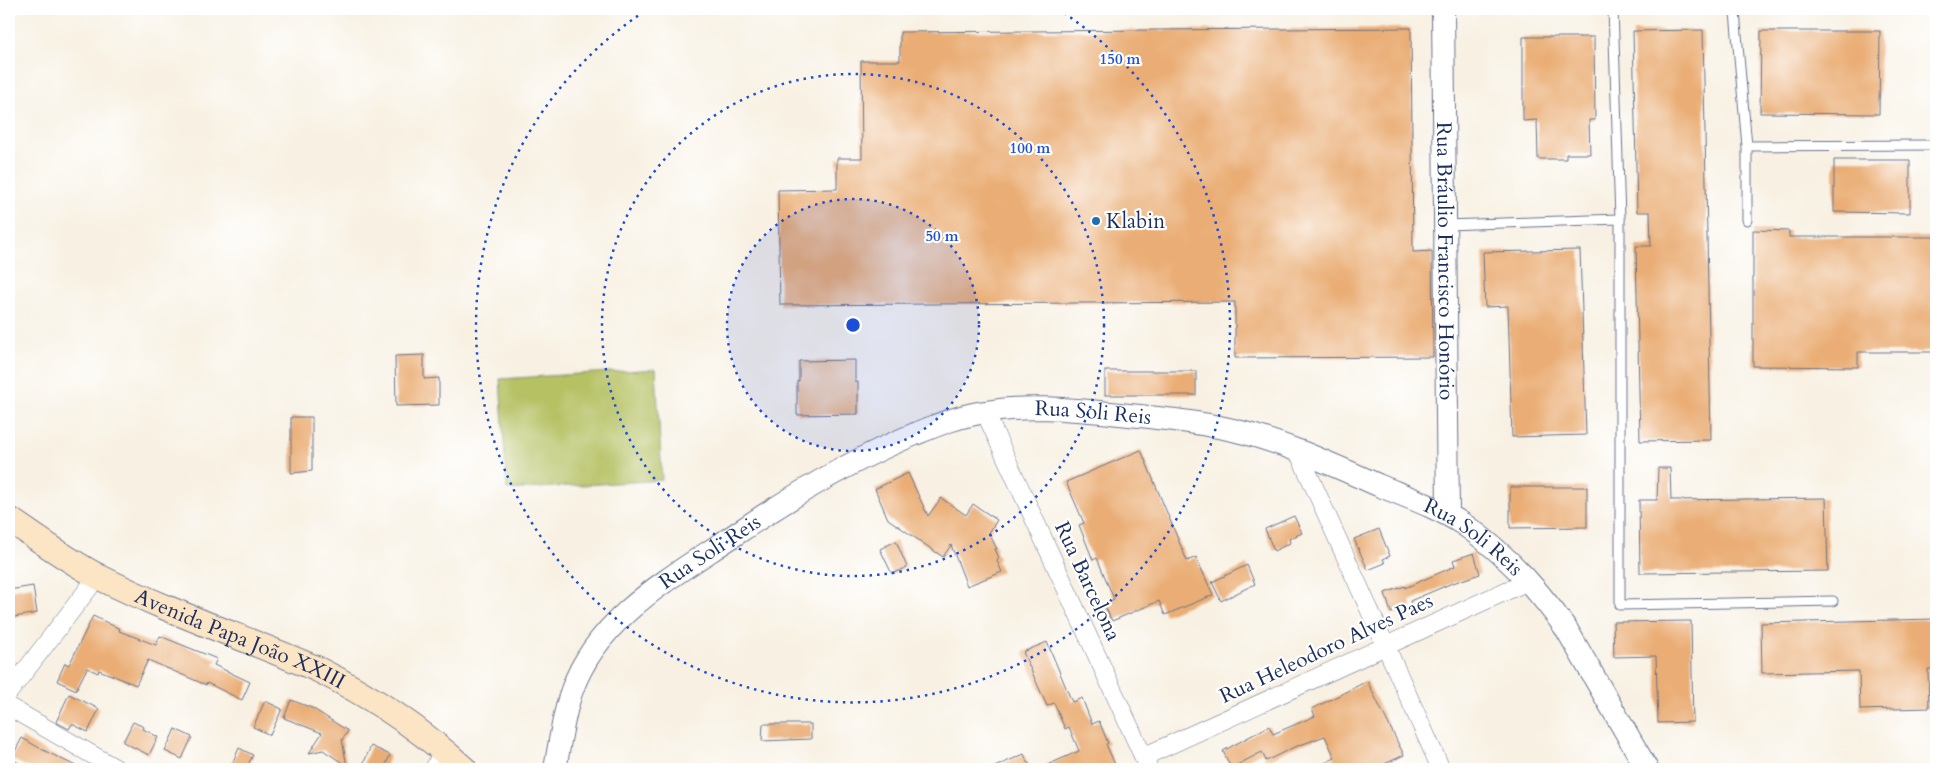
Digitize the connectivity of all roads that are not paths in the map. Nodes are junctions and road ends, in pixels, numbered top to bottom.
1 (1443, 9) edge
2 (1613, 9) edge
3 (1733, 9) edge
4 (1936, 145) edge
5 (1747, 146) junction
6 (1620, 219) junction
7 (1747, 220) dead end
8 (1445, 225) junction
9 (985, 412) junction
10 (1298, 451) junction
11 (1448, 515) junction
12 (9, 519) edge
13 (98, 576) junction
14 (1528, 581) junction
15 (1833, 600) dead end
16 (1386, 646) junction
17 (9, 692) edge
18 (9, 707) edge
19 (439, 760) edge
20 (1146, 763) edge
21 (117, 769) edge
22 (464, 769) edge
23 (555, 769) edge
24 (1441, 769) edge
25 (1647, 769) edge

1 - 8 street, Rua Bráulio Francisco Honório
2 - 6 lane
3 - 5 lane
4 - 5 lane
5 - 7 lane
6 - 8 lane
6 - 15 lane
8 - 11 street, Rua Bráulio Francisco Honório
9 - 10 street, Rua Soli Reis
9 - 20 street, Rua Barcelona
9 - 23 street, Rua Soli Reis
10 - 11 street, Rua Soli Reis
10 - 16 street
11 - 14 street, Rua Soli Reis
12 - 13 main road, Avenida Papa João XXIII
13 - 17 street
13 - 19 main road, Avenida Papa João XXIII
14 - 16 street, Rua Heleodoro Alves Paes
14 - 25 street, Rua Soli Reis
16 - 20 street, Rua Heleodoro Alves Paes
16 - 24 street
18 - 21 street
19 - 22 main road, Avenida Papa João XXIII

